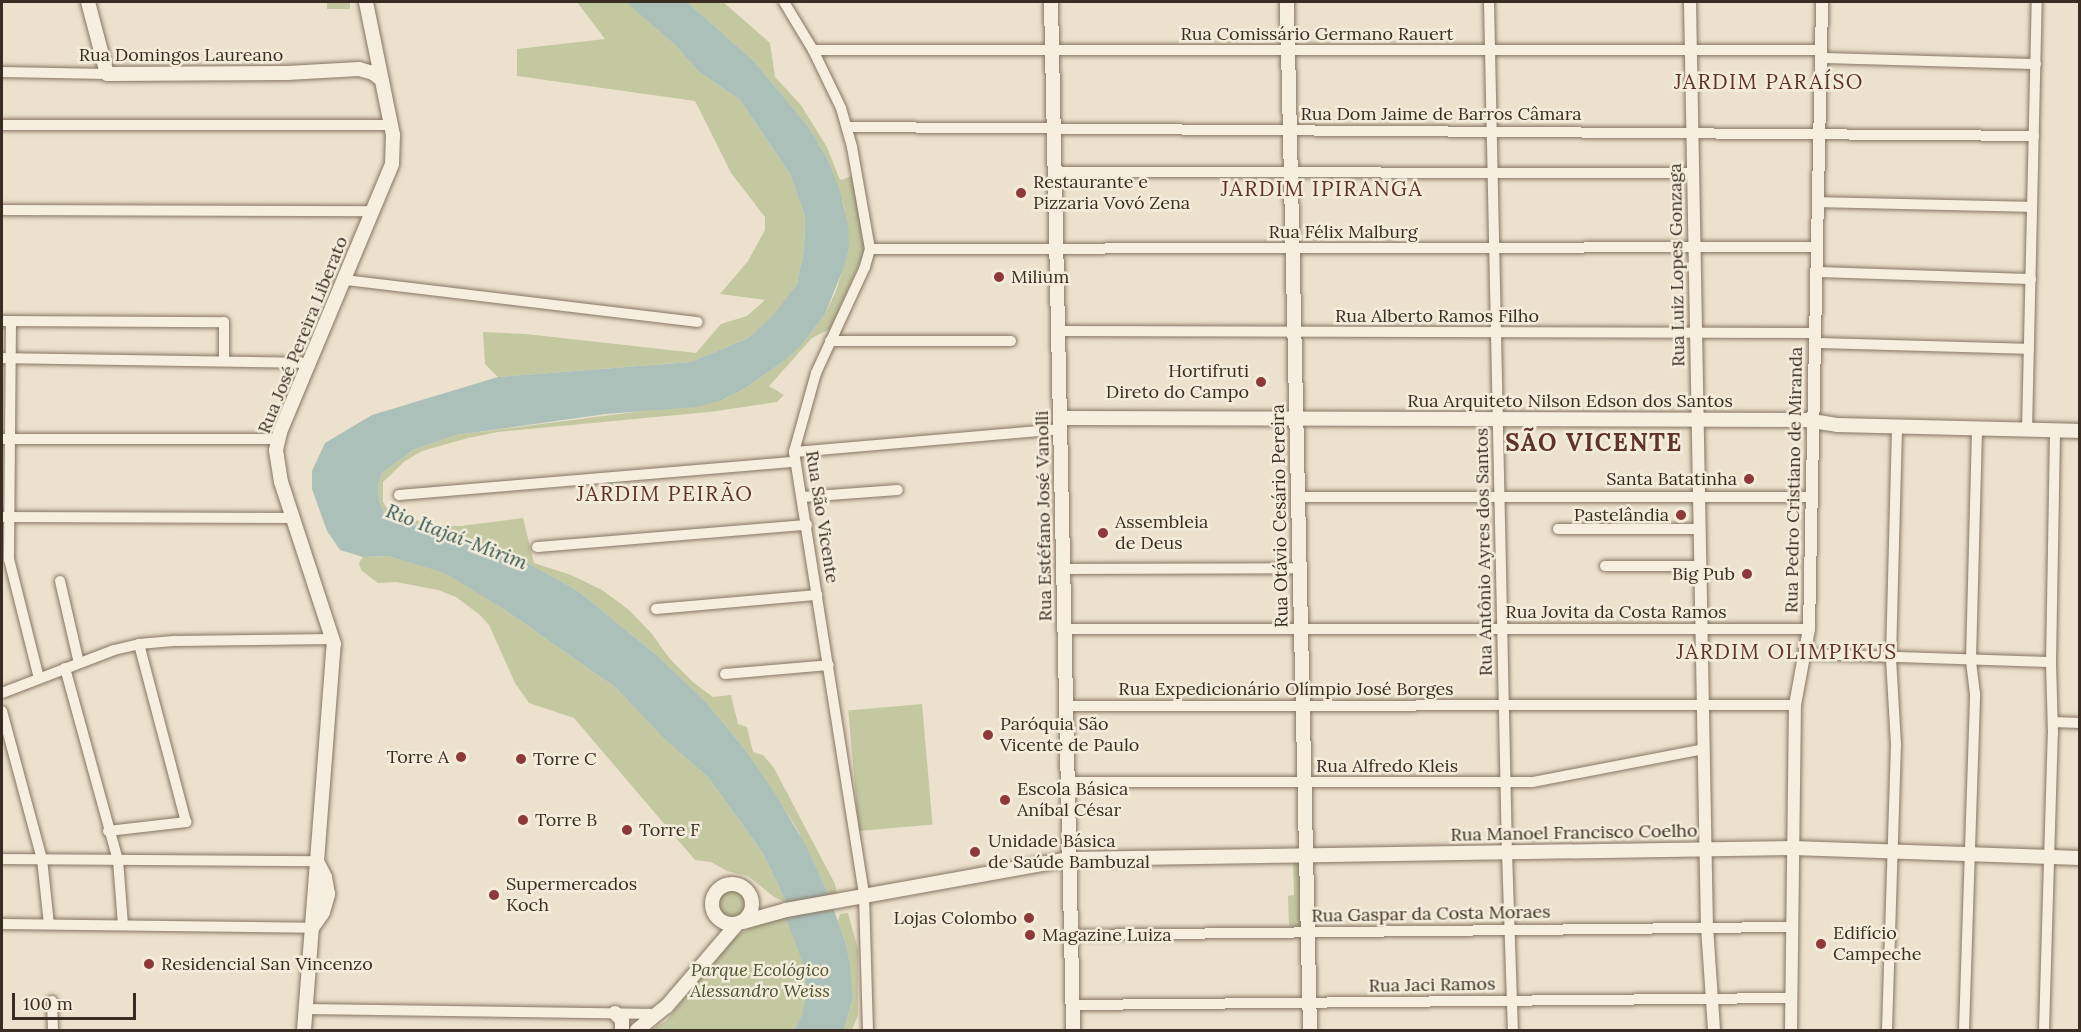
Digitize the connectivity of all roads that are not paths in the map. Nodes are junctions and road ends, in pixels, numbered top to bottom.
1 (88, 2) edge
2 (366, 2) edge
3 (784, 2) edge
4 (1051, 2) edge
5 (1287, 2) edge
6 (1489, 2) edge
7 (1689, 2) edge
8 (1822, 2) edge
9 (2037, 2) edge
10 (813, 50) junction
11 (1052, 50) junction
12 (1288, 50) junction
13 (1490, 50) junction
14 (1690, 50) junction
15 (377, 53) junction
16 (1821, 54) junction
17 (2036, 64) junction
18 (360, 69) junction
19 (2, 72) edge
20 (107, 74) junction
21 (382, 80) junction
22 (2, 125) edge
23 (392, 125) junction
24 (848, 127) junction
25 (1054, 128) junction
26 (1290, 130) junction
27 (1492, 131) junction
28 (1692, 132) junction
29 (1820, 132) junction
30 (2034, 135) junction
31 (1055, 172) junction
32 (1291, 172) junction
33 (1492, 173) junction
34 (1693, 173) junction
35 (1818, 202) junction
36 (2032, 207) junction
37 (2, 210) edge
38 (374, 211) junction
39 (1817, 247) junction
40 (1292, 248) junction
41 (1494, 248) junction
42 (1694, 248) junction
43 (870, 249) junction
44 (1056, 249) junction
45 (1816, 273) junction
46 (2031, 279) junction
47 (345, 280) junction
48 (7, 321) edge
49 (698, 322) dead end
50 (1058, 331) junction
51 (1294, 332) junction
52 (1496, 332) junction
53 (1696, 333) junction
54 (1815, 338) junction
55 (830, 341) junction
56 (1011, 341) dead end
57 (2029, 349) junction
58 (6, 358) edge
59 (224, 361) junction
60 (309, 363) junction
61 (1296, 418) junction
62 (1498, 418) junction
63 (1698, 419) junction
64 (1814, 422) junction
65 (1060, 424) junction
66 (1897, 426) junction
67 (1977, 428) junction
68 (2027, 430) junction
69 (2055, 430) junction
70 (2079, 431) edge
71 (6, 439) edge
72 (278, 439) junction
73 (794, 457) junction
74 (898, 490) dead end
75 (399, 495) dead end
76 (802, 497) junction
77 (1299, 497) junction
78 (1499, 497) junction
79 (1699, 497) junction
80 (1811, 497) junction
81 (6, 517) edge
82 (293, 518) junction
83 (807, 525) junction
84 (1558, 529) dead end
85 (1700, 529) junction
86 (537, 547) dead end
87 (1605, 566) dead end
88 (1700, 566) junction
89 (1300, 568) junction
90 (1063, 569) junction
91 (60, 581) dead end
92 (817, 595) junction
93 (656, 609) dead end
94 (1064, 629) junction
95 (1301, 629) junction
96 (1502, 629) junction
97 (1702, 629) junction
98 (1809, 629) junction
99 (333, 639) junction
100 (139, 644) junction
101 (1805, 654) junction
102 (1891, 657) junction
103 (1971, 659) junction
104 (2051, 662) junction
105 (79, 663) junction
106 (829, 665) junction
107 (65, 668) junction
108 (724, 674) dead end
109 (39, 678) junction
110 (2, 693) edge
111 (1303, 705) junction
112 (1504, 705) junction
113 (1703, 705) junction
114 (1795, 705) junction
115 (1066, 706) junction
116 (2, 711) edge
117 (2053, 722) junction
118 (2079, 723) edge
119 (1704, 749) junction
120 (1068, 782) junction
121 (1304, 782) junction
122 (1505, 782) junction
123 (108, 831) junction
124 (1793, 848) junction
125 (1706, 849) junction
126 (1893, 851) junction
127 (1507, 852) junction
128 (1970, 854) junction
129 (1306, 855) junction
130 (2050, 857) junction
131 (2079, 858) edge
132 (2, 859) edge
133 (42, 859) junction
134 (1069, 859) junction
135 (118, 860) junction
136 (317, 861) junction
137 (749, 894) junction
138 (321, 896) junction
139 (864, 896) junction
140 (787, 910) junction
141 (715, 916) junction
142 (740, 923) junction
143 (2, 924) edge
144 (49, 924) junction
145 (123, 926) junction
146 (1707, 927) junction
147 (1792, 927) junction
148 (312, 928) junction
149 (1510, 930) junction
150 (1308, 932) junction
151 (1071, 935) junction
152 (712, 952) junction
153 (1791, 998) junction
154 (1712, 999) junction
155 (52, 1001) dead end
156 (1512, 1001) junction
157 (1309, 1003) junction
158 (1072, 1005) junction
159 (306, 1009) junction
160 (615, 1013) junction
161 (659, 1014) junction
162 (53, 1030) edge
163 (304, 1030) edge
164 (622, 1030) edge
165 (637, 1030) edge
166 (867, 1030) edge
167 (1073, 1030) edge
168 (1310, 1030) edge
169 (1514, 1030) edge
170 (1714, 1030) edge
171 (1791, 1030) edge
172 (1887, 1030) edge
173 (1964, 1030) edge
174 (2044, 1030) edge

1 - 20 main road
2 - 15 main road, Rua José Pereira Liberato
3 - 10 street, Rua São Vicente
4 - 11 main road, Rua Estéfano José Vanolli
5 - 12 main road, Rua Otávio Cesário Pereira
6 - 13 street, Rua Antônio Ayres dos Santos
7 - 14 street, Rua Luiz Lopes Gonzaga
8 - 16 street, Rua Pedro Cristiano de Miranda
9 - 17 street
10 - 11 street, Rua Comissário Germano Rauert
10 - 24 street, Rua São Vicente
11 - 12 street, Rua Comissário Germano Rauert
11 - 25 main road, Rua Estéfano José Vanolli
12 - 13 street, Rua Comissário Germano Rauert
12 - 26 main road, Rua Otávio Cesário Pereira
13 - 14 street, Rua Comissário Germano Rauert
13 - 27 street, Rua Antônio Ayres dos Santos
14 - 16 street, Rua Comissário Germano Rauert
14 - 28 street, Rua Luiz Lopes Gonzaga
15 - 18 main road
15 - 21 main road, Rua José Pereira Liberato
16 - 17 street, Rua Comissário Germano Rauert
16 - 29 street, Rua Pedro Cristiano de Miranda
17 - 30 street
18 - 20 main road, Rua Domingos Laureano
18 - 21 main road
19 - 20 street, Rua Domingos Laureano
21 - 23 main road, Rua José Pereira Liberato
22 - 23 street
23 - 38 main road, Rua José Pereira Liberato
24 - 25 street, Rua Dom Jaime de Barros Câmara
24 - 43 street, Rua São Vicente
25 - 26 street, Rua Dom Jaime de Barros Câmara
25 - 31 main road, Rua Estéfano José Vanolli
26 - 27 street, Rua Dom Jaime de Barros Câmara
26 - 32 main road, Rua Otávio Cesário Pereira
27 - 28 street, Rua Dom Jaime de Barros Câmara
27 - 33 street, Rua Antônio Ayres dos Santos
28 - 29 street, Rua Dom Jaime de Barros Câmara
28 - 34 street, Rua Luiz Lopes Gonzaga
29 - 30 street, Rua Dom Jaime de Barros Câmara
29 - 35 street, Rua Pedro Cristiano de Miranda
30 - 36 street
31 - 32 street
31 - 44 main road, Rua Estéfano José Vanolli
32 - 33 street
32 - 40 main road, Rua Otávio Cesário Pereira
33 - 34 street
33 - 41 street, Rua Antônio Ayres dos Santos
34 - 42 street, Rua Luiz Lopes Gonzaga
35 - 36 street
35 - 39 street, Rua Pedro Cristiano de Miranda
36 - 46 street
37 - 38 street
38 - 47 main road, Rua José Pereira Liberato
39 - 42 street, Rua Félix Malburg
39 - 45 street, Rua Pedro Cristiano de Miranda
40 - 41 street, Rua Félix Malburg
40 - 44 street, Rua Félix Malburg
40 - 51 main road, Rua Otávio Cesário Pereira
41 - 42 street, Rua Félix Malburg
41 - 52 street, Rua Antônio Ayres dos Santos
42 - 53 street, Rua Luiz Lopes Gonzaga
43 - 44 street, Rua Félix Malburg
43 - 55 street, Rua São Vicente
44 - 50 main road, Rua Estéfano José Vanolli
45 - 46 street
45 - 54 street, Rua Pedro Cristiano de Miranda
46 - 57 street
47 - 49 street
47 - 60 main road, Rua José Pereira Liberato
48 - 58 street
48 - 59 street
50 - 51 street, Rua Alberto Ramos Filho
50 - 65 main road, Rua Estéfano José Vanolli
51 - 52 street, Rua Alberto Ramos Filho
51 - 61 main road, Rua Otávio Cesário Pereira
52 - 53 street, Rua Alberto Ramos Filho
52 - 62 street, Rua Antônio Ayres dos Santos
53 - 54 street, Rua Alberto Ramos Filho
53 - 63 street, Rua Luiz Lopes Gonzaga
54 - 57 street, Rua Alberto Ramos Filho
54 - 64 street, Rua Pedro Cristiano de Miranda
55 - 56 street
55 - 73 street, Rua São Vicente
57 - 68 street
58 - 59 street
58 - 71 street
59 - 60 street
60 - 72 main road, Rua José Pereira Liberato
61 - 62 main road, Rua Arquiteto Nilson Edson dos Santos
61 - 65 main road, Rua Arquiteto Nilson Edson dos Santos
61 - 77 main road, Rua Otávio Cesário Pereira
62 - 63 main road, Rua Arquiteto Nilson Edson dos Santos
62 - 78 street, Rua Antônio Ayres dos Santos
63 - 64 main road, Rua Arquiteto Nilson Edson dos Santos
63 - 79 street, Rua Luiz Lopes Gonzaga
64 - 66 main road, Rua Arquiteto Nilson Edson dos Santos
64 - 80 street, Rua Pedro Cristiano de Miranda
65 - 73 street
65 - 90 main road, Rua Estéfano José Vanolli
66 - 67 main road, Rua Arquiteto Nilson Edson dos Santos
66 - 102 street
67 - 68 main road, Rua Arquiteto Nilson Edson dos Santos
67 - 103 street
68 - 69 main road, Rua Arquiteto Nilson Edson dos Santos
69 - 70 main road, Rua Arquiteto Nilson Edson dos Santos
69 - 104 street
71 - 72 street
71 - 81 street
72 - 82 main road, Rua José Pereira Liberato
73 - 75 street
73 - 76 street, Rua São Vicente
74 - 76 street
76 - 83 street, Rua São Vicente
77 - 78 street
77 - 89 main road, Rua Otávio Cesário Pereira
78 - 79 street
78 - 96 street, Rua Antônio Ayres dos Santos
79 - 80 street
79 - 85 street, Rua Luiz Lopes Gonzaga
80 - 98 street, Rua Pedro Cristiano de Miranda
81 - 82 street
81 - 109 street
82 - 99 main road, Rua José Pereira Liberato
83 - 86 street
83 - 92 street, Rua São Vicente
84 - 85 street
85 - 88 street, Rua Luiz Lopes Gonzaga
87 - 88 street
88 - 97 street, Rua Luiz Lopes Gonzaga
89 - 90 street
89 - 95 main road, Rua Otávio Cesário Pereira
90 - 94 main road, Rua Estéfano José Vanolli
91 - 105 street
92 - 93 street
92 - 106 street, Rua São Vicente
94 - 95 street, Rua Jovita da Costa Ramos
94 - 115 main road, Rua Estéfano José Vanolli
95 - 96 street, Rua Jovita da Costa Ramos
95 - 111 main road, Rua Otávio Cesário Pereira
96 - 97 street, Rua Jovita da Costa Ramos
96 - 112 street, Rua Antônio Ayres dos Santos
97 - 98 street, Rua Jovita da Costa Ramos
97 - 113 street, Rua Luiz Lopes Gonzaga
98 - 101 street, Rua Pedro Cristiano de Miranda
99 - 100 street
99 - 136 main road, Rua José Pereira Liberato
100 - 105 street
100 - 123 street
101 - 102 street
101 - 114 street, Rua Pedro Cristiano de Miranda
102 - 103 street
102 - 126 street
103 - 104 street
103 - 128 street
104 - 117 street
105 - 107 street
106 - 108 street
106 - 139 street, Rua São Vicente
107 - 109 street
107 - 123 street
109 - 110 street
111 - 112 street, Rua Expedicionário Olímpio José Borges
111 - 115 street, Rua Expedicionário Olímpio José Borges
111 - 121 main road, Rua Otávio Cesário Pereira
112 - 113 street, Rua Expedicionário Olímpio José Borges
112 - 122 street, Rua Antônio Ayres dos Santos
113 - 114 street, Rua Expedicionário Olímpio José Borges
113 - 119 street, Rua Luiz Lopes Gonzaga
114 - 124 street, Rua Pedro Cristiano de Miranda
115 - 120 main road, Rua Estéfano José Vanolli
116 - 133 street
117 - 118 street
117 - 130 street
119 - 122 street, Rua Alfredo Kleis
119 - 125 street, Rua Luiz Lopes Gonzaga
120 - 121 street, Rua Alfredo Kleis
120 - 134 main road, Rua Estéfano José Vanolli
121 - 122 street, Rua Alfredo Kleis
121 - 129 main road, Rua Otávio Cesário Pereira
122 - 127 street, Rua Antônio Ayres dos Santos
123 - 135 street
124 - 125 main road, Rua Manoel Francisco Coelho
124 - 126 main road, Rua Manoel Francisco Coelho
124 - 147 street, Rua Pedro Cristiano de Miranda
125 - 127 main road, Rua Manoel Francisco Coelho
125 - 146 street, Rua Luiz Lopes Gonzaga
126 - 128 main road, Rua Manoel Francisco Coelho
126 - 172 street
127 - 129 main road, Rua Manoel Francisco Coelho
127 - 149 street, Rua Antônio Ayres dos Santos
128 - 130 main road, Rua Manoel Francisco Coelho
128 - 173 street
129 - 134 main road, Rua Manoel Francisco Coelho
129 - 150 main road, Rua Otávio Cesário Pereira
130 - 131 main road, Rua Manoel Francisco Coelho
130 - 174 street
132 - 133 street
133 - 135 street
133 - 144 street
134 - 139 main road, Rua Manoel Francisco Coelho
134 - 151 main road, Rua Estéfano José Vanolli
135 - 136 street
135 - 145 street
136 - 138 main road, Rua José Pereira Liberato
136 - 138 main road, Rua José Pereira Liberato
137 - 140 main road
137 - 141 main road
137 - 142 main road
138 - 148 main road
139 - 140 main road, Rua Manoel Francisco Coelho
139 - 166 street, Rua São Vicente
140 - 142 main road, Rua Manoel Francisco Coelho
141 - 142 main road
141 - 152 main road
142 - 152 main road
143 - 144 street
144 - 145 street
145 - 148 street
146 - 147 street, Rua Gaspar da Costa Moraes
146 - 149 street, Rua Gaspar da Costa Moraes
146 - 154 street, Rua Luiz Lopes Gonzaga
147 - 153 street, Rua Pedro Cristiano de Miranda
148 - 159 main road
149 - 150 street, Rua Gaspar da Costa Moraes
149 - 156 street, Rua Antônio Ayres dos Santos
150 - 151 street, Rua Gaspar da Costa Moraes
150 - 157 main road, Rua Otávio Cesário Pereira
151 - 158 main road, Rua Estéfano José Vanolli
152 - 161 main road
153 - 154 street, Rua Jaci Ramos
153 - 171 street, Rua Pedro Cristiano de Miranda
154 - 156 street, Rua Jaci Ramos
154 - 170 street, Rua Luiz Lopes Gonzaga
155 - 162 street
156 - 157 street, Rua Jaci Ramos
156 - 169 street, Rua Antônio Ayres dos Santos
157 - 158 street, Rua Jaci Ramos
157 - 168 main road, Rua Otávio Cesário Pereira
158 - 167 main road, Rua Estéfano José Vanolli
159 - 160 street
159 - 163 main road
160 - 161 street
160 - 164 main road
161 - 165 main road

